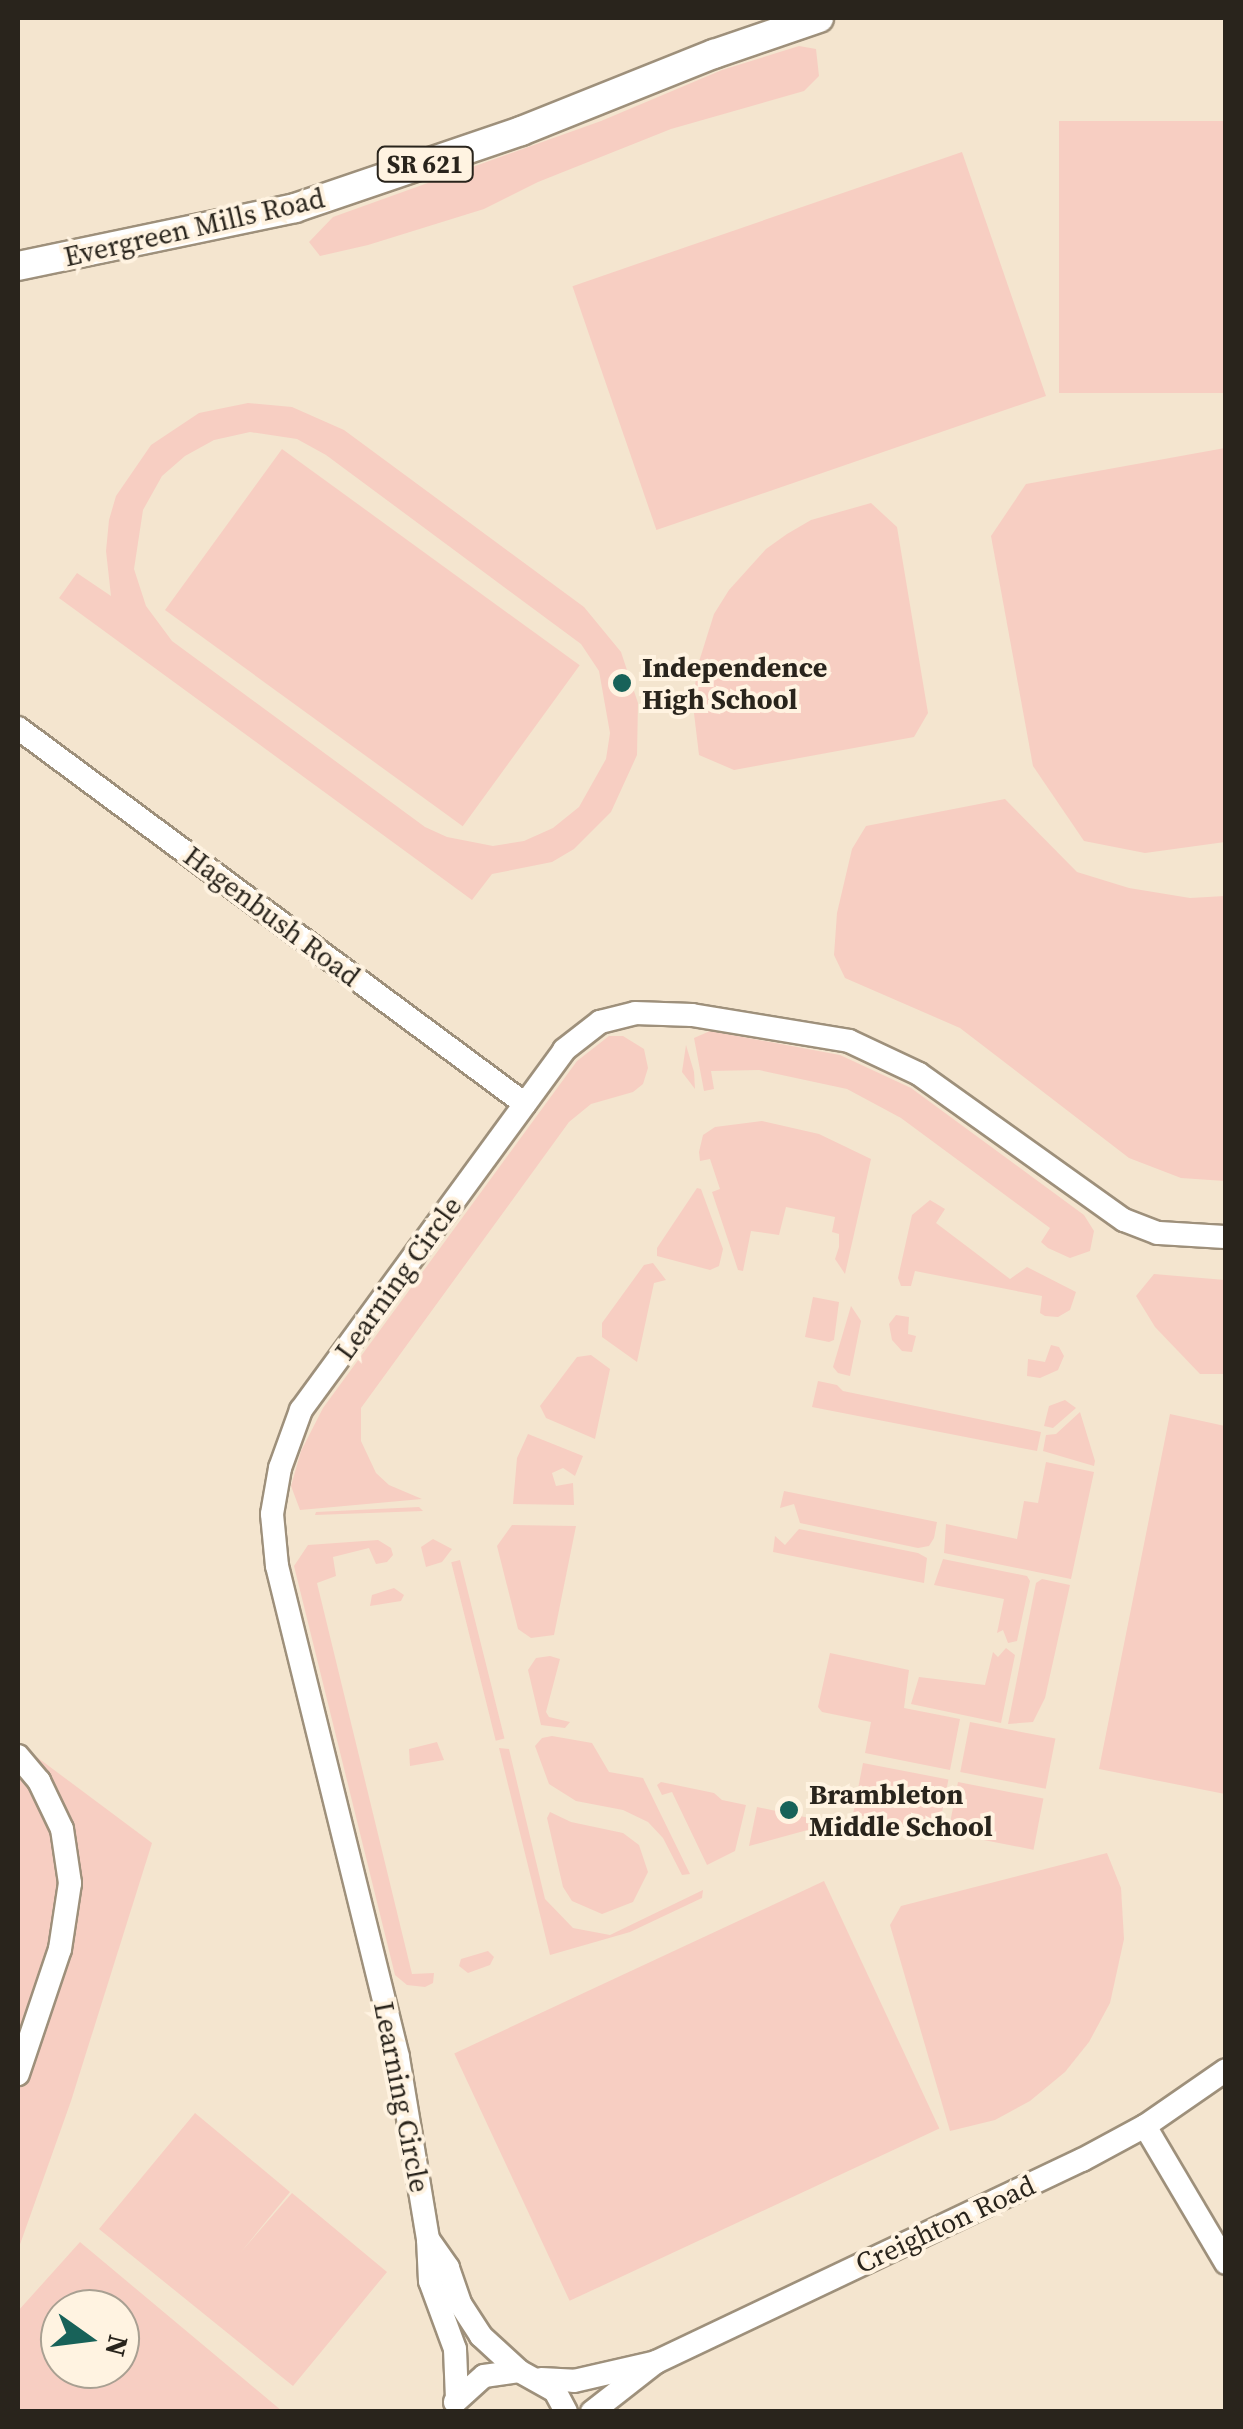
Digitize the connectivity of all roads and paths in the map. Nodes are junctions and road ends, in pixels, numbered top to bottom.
1 (819, 18) edge
2 (18, 266) edge
3 (18, 728) edge
4 (525, 1104) junction
5 (1226, 1237) edge
6 (18, 1756) edge
7 (1226, 2070) edge
8 (18, 2074) edge
9 (1145, 2126) junction
10 (428, 2239) junction
11 (1226, 2262) edge
12 (656, 2362) junction
13 (519, 2371) junction
14 (541, 2379) junction
15 (454, 2405) edge
16 (566, 2412) edge
17 (592, 2412) edge

1 - 2 main road, Evergreen Mills Road / SR 621
3 - 4 street, Hagenbush Road
4 - 5 street, Learning Circle
4 - 10 street, Learning Circle
6 - 8 street
7 - 9 street, Creighton Road
9 - 11 street
9 - 12 street, Creighton Road
10 - 13 street, Learning Circle
10 - 15 street, Learning Circle
12 - 14 street, Creighton Road
12 - 17 street, Creighton Road
13 - 14 street, Creighton Road
13 - 15 street
14 - 16 street

